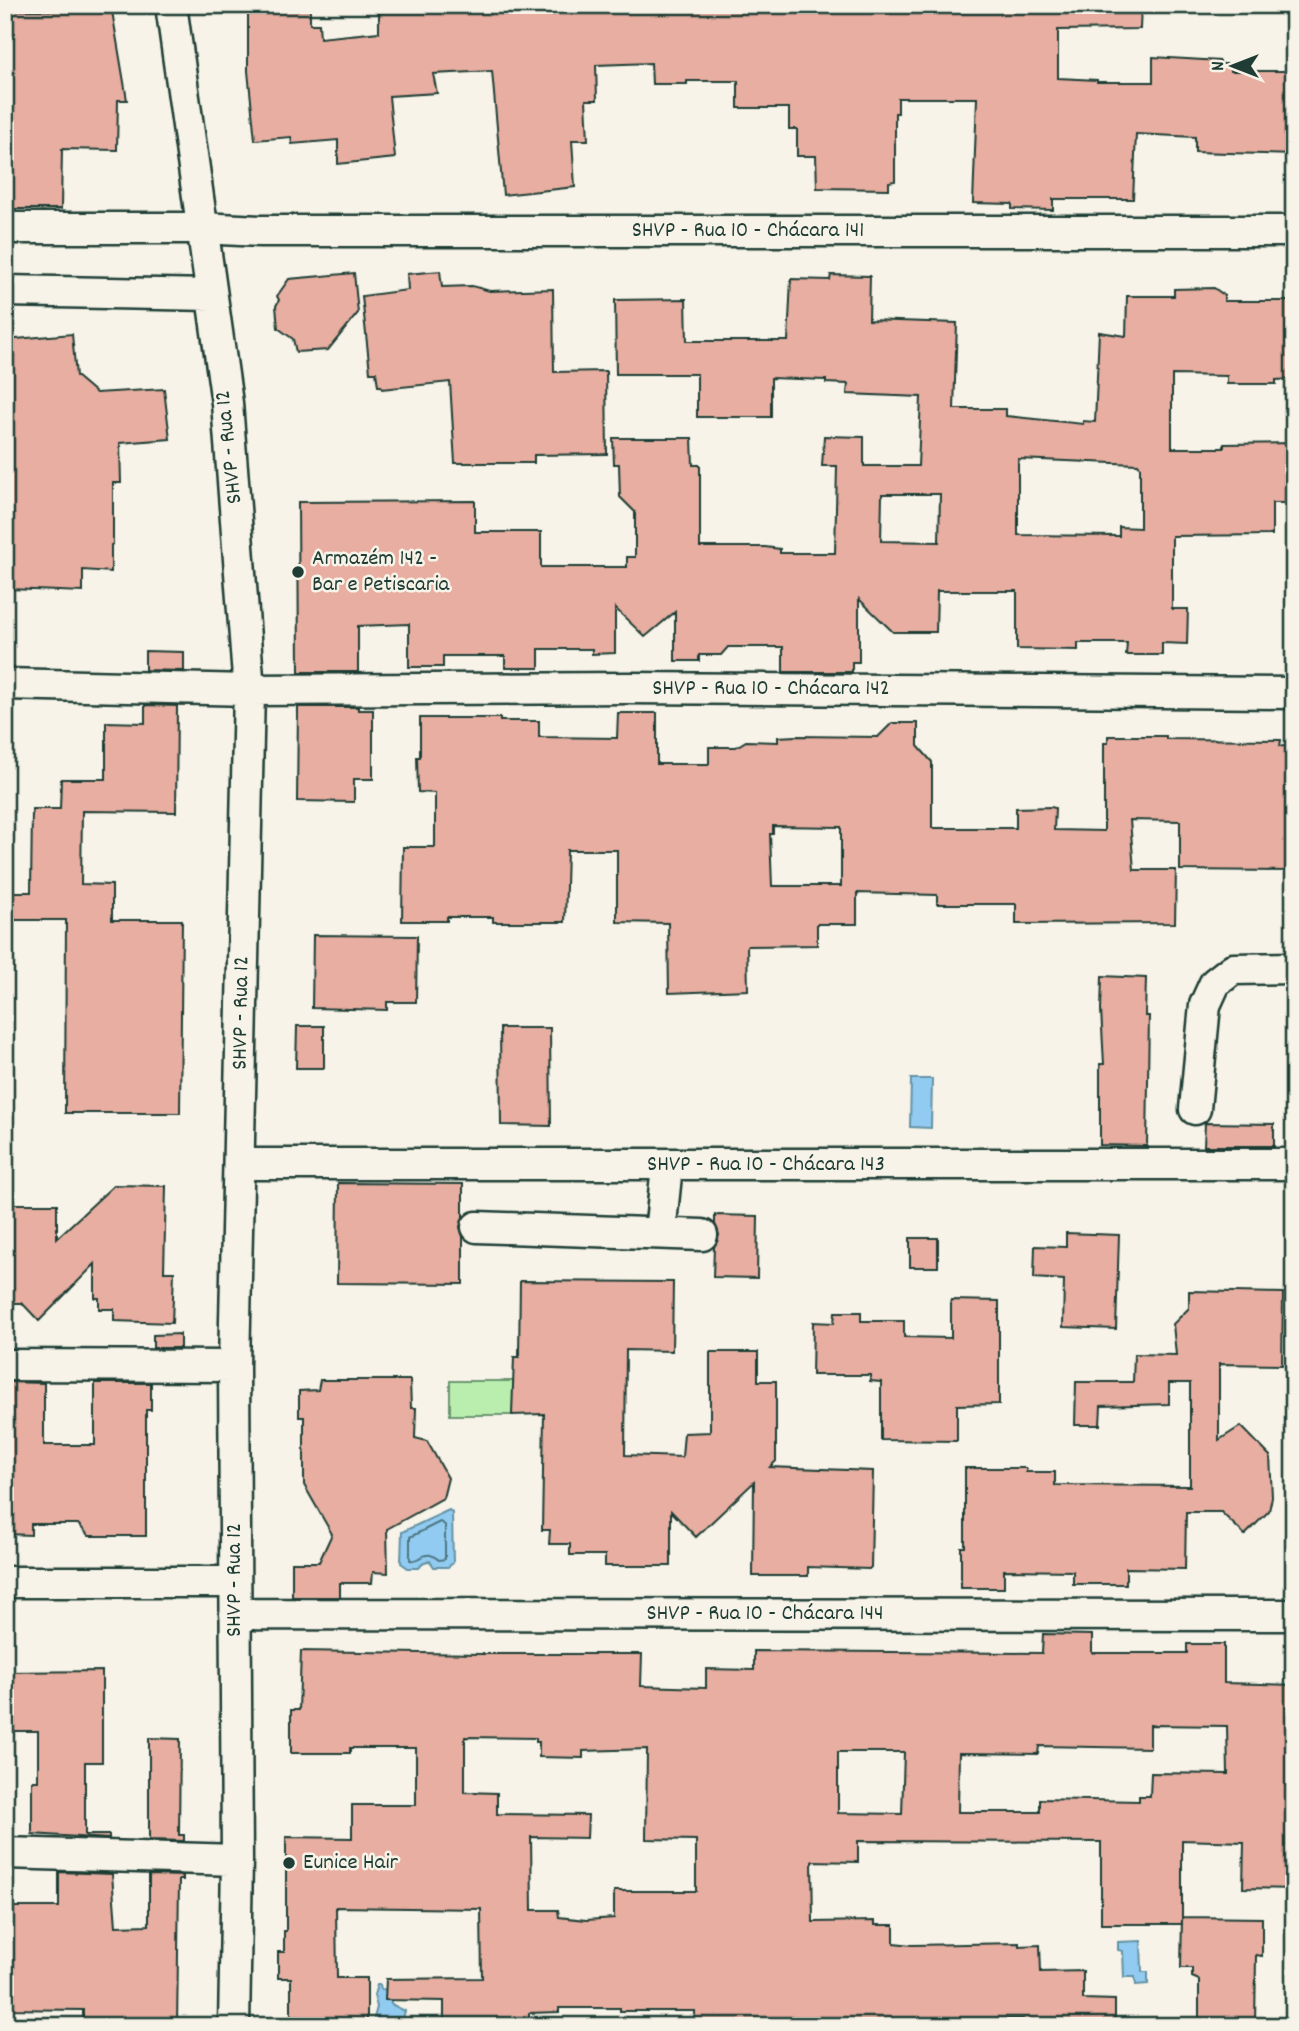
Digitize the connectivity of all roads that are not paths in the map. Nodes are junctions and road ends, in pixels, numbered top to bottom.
1 (171, 5) edge
2 (5, 228) edge
3 (201, 228) junction
4 (1294, 231) edge
5 (5, 291) edge
6 (211, 295) junction
7 (5, 684) edge
8 (249, 691) junction
9 (1294, 693) edge
10 (1294, 968) edge
11 (1195, 1110) dead end
12 (239, 1164) junction
13 (1294, 1164) edge
14 (667, 1166) junction
15 (477, 1227) dead end
16 (660, 1233) junction
17 (702, 1235) dead end
18 (5, 1366) edge
19 (234, 1366) junction
20 (5, 1582) edge
21 (235, 1582) junction
22 (236, 1614) junction
23 (1294, 1615) edge
24 (5, 1853) edge
25 (237, 1860) junction
26 (234, 2026) edge

1 - 3 street, SHVP - Rua 12
2 - 3 street, SHVP - Rua 10 - Chácara 141
3 - 4 street, SHVP - Rua 10 - Chácara 141
3 - 6 street, SHVP - Rua 12
5 - 6 street
6 - 8 street, SHVP - Rua 12
7 - 8 street, SHVP - Rua 10 - Chácara 142
8 - 9 street, SHVP - Rua 10 - Chácara 142
8 - 12 street, SHVP - Rua 12
10 - 11 street
12 - 14 street, SHVP - Rua 10 - Chácara 143
12 - 19 street, SHVP - Rua 12
13 - 14 street, SHVP - Rua 10 - Chácara 143
14 - 16 street
15 - 16 street
16 - 17 street
18 - 19 street
19 - 21 street, SHVP - Rua 12
20 - 21 street
21 - 22 street, SHVP - Rua 12
22 - 23 street, SHVP - Rua 10 - Chácara 144
22 - 25 street, SHVP - Rua 12
24 - 25 street
25 - 26 street, SHVP - Rua 12

